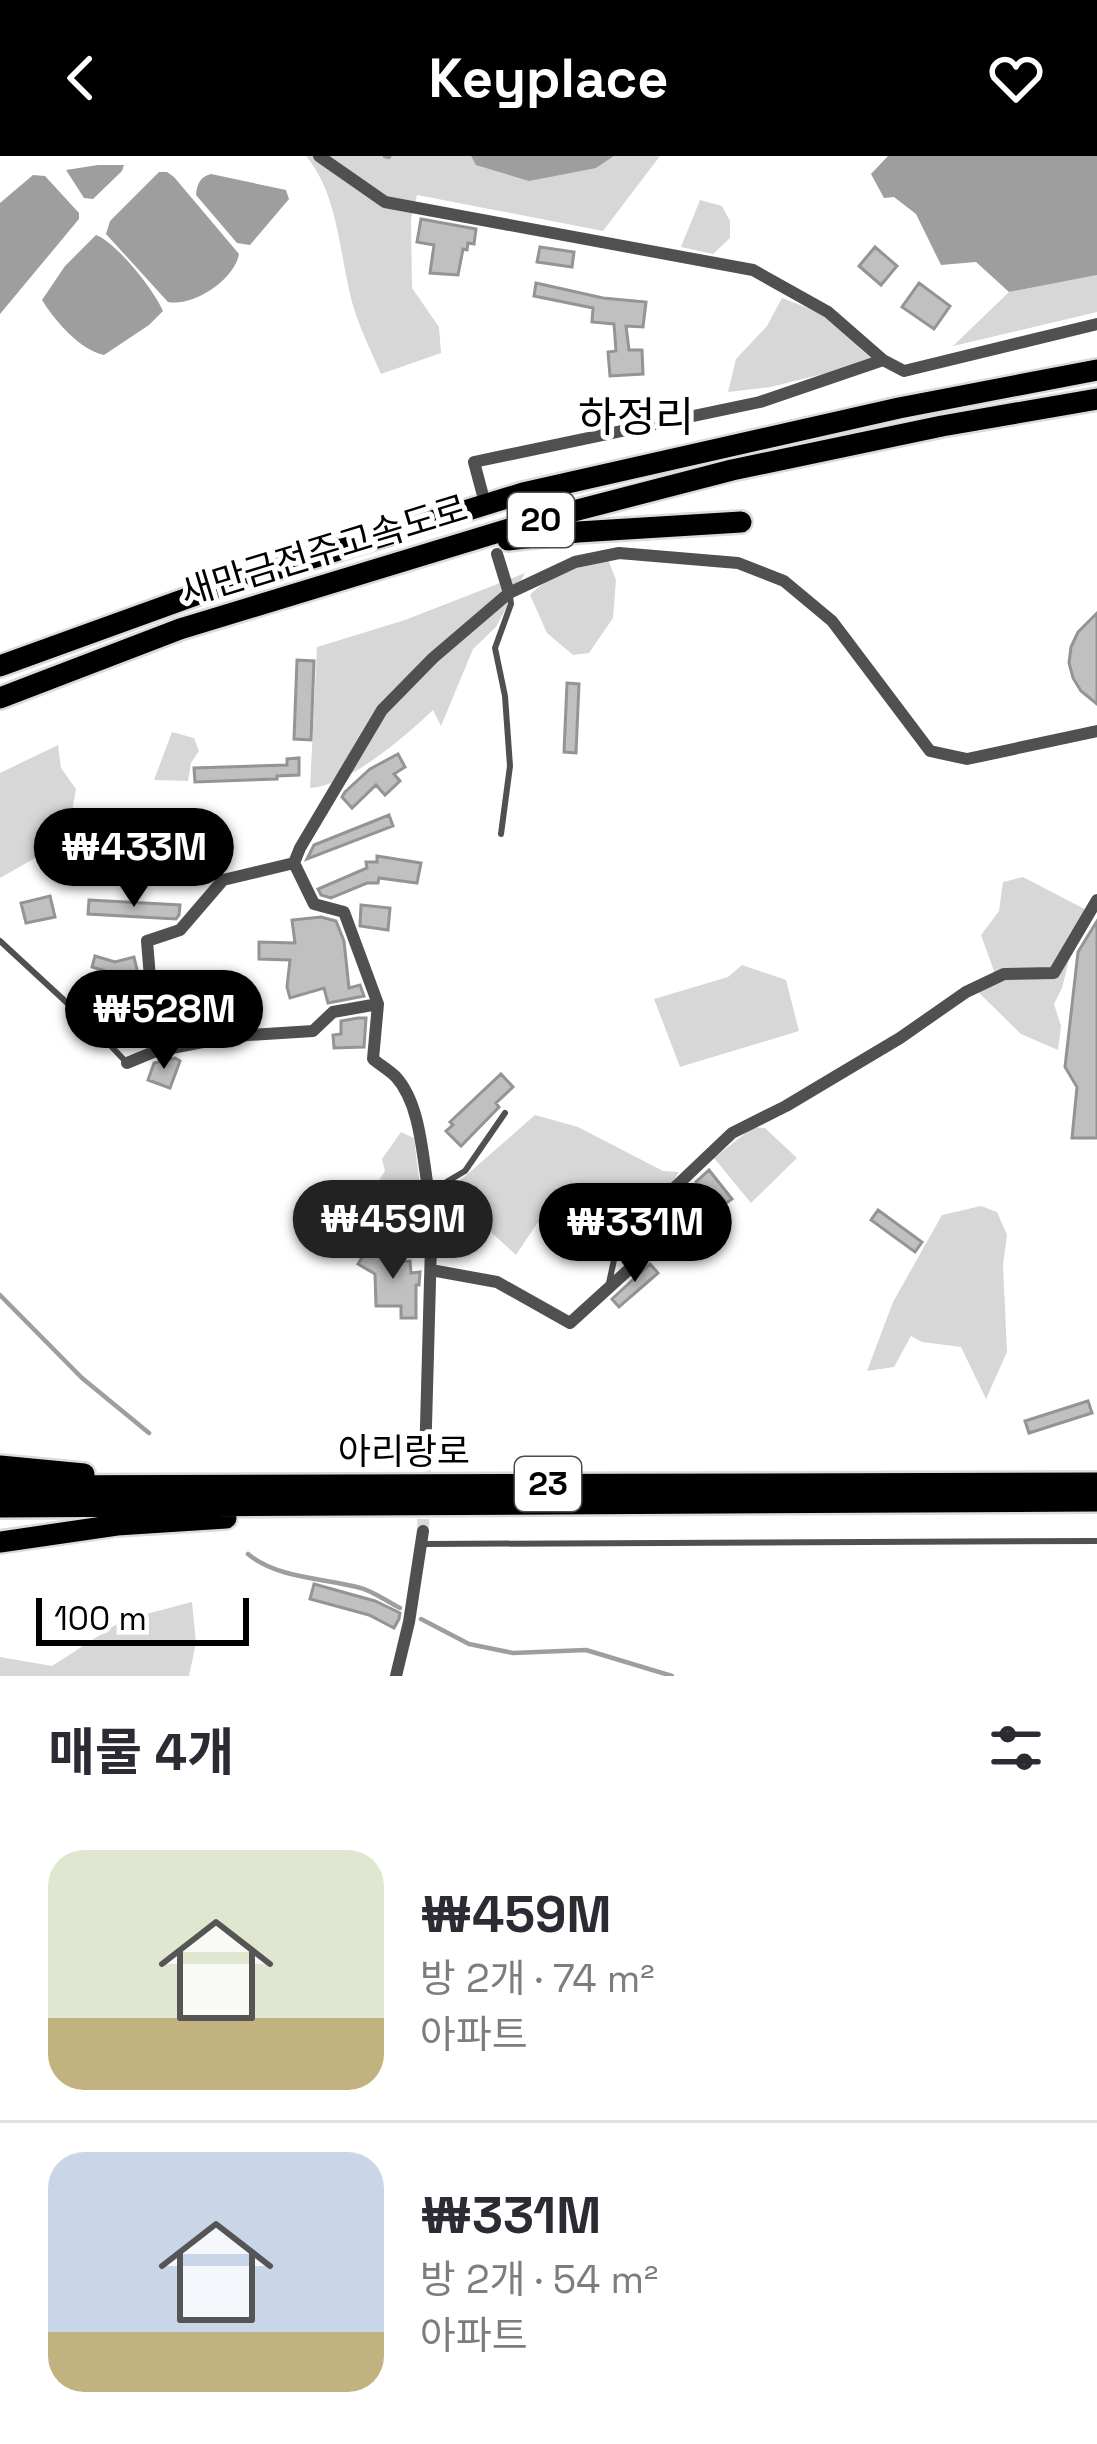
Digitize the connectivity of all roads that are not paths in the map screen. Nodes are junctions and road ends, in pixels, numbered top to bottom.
1 (319, 156) edge
2 (1097, 324) edge
3 (884, 360) junction
4 (1097, 370) edge
5 (1097, 400) edge
6 (482, 492) dead end
7 (740, 522) dead end
8 (454, 546) junction
9 (497, 554) dead end
10 (509, 593) junction
11 (0, 666) edge
12 (0, 698) edge
13 (1097, 731) edge
14 (501, 834) dead end
15 (295, 863) junction
16 (1096, 905) edge
17 (0, 941) edge
18 (378, 1004) junction
19 (156, 1051) junction
20 (127, 1063) joint
21 (506, 1113) dead end
22 (428, 1193) junction
23 (379, 1223) dead end
24 (713, 1227) dead end
25 (619, 1237) dead end
26 (432, 1238) junction
27 (658, 1243) junction
28 (431, 1270) junction
29 (608, 1287) junction
30 (425, 1462) tunnel mouth
31 (0, 1466) edge
32 (1097, 1483) edge
33 (99, 1484) junction
34 (0, 1486) edge
35 (1097, 1501) edge
36 (273, 1504) junction
37 (0, 1507) edge
38 (422, 1538) joint
39 (1097, 1541) edge
40 (0, 1542) edge
41 (396, 1676) edge

1 - 3 street
2 - 3 street
3 - 6 street
4 - 11 highway, 새만금전주고속도로 / 20
5 - 8 highway, 새만금전주고속도로 / 20
7 - 8 highway
8 - 12 highway, 새만금전주고속도로 / 20
9 - 10 street
10 - 13 street
10 - 14 lane
10 - 15 street
15 - 18 street
15 - 19 street
16 - 27 street
17 - 20 lane
18 - 19 street
18 - 22 street
19 - 20 street
21 - 22 lane
22 - 26 street
23 - 26 lane
24 - 27 lane
25 - 29 lane
26 - 28 street
27 - 29 street
28 - 29 street
28 - 30 street
31 - 33 highway
32 - 33 highway, 아리랑로 / 23
33 - 34 highway, 아리랑로 / 23
35 - 36 highway, 아리랑로 / 23
36 - 37 highway, 아리랑로 / 23
36 - 40 highway
38 - 39 lane
38 - 41 street

